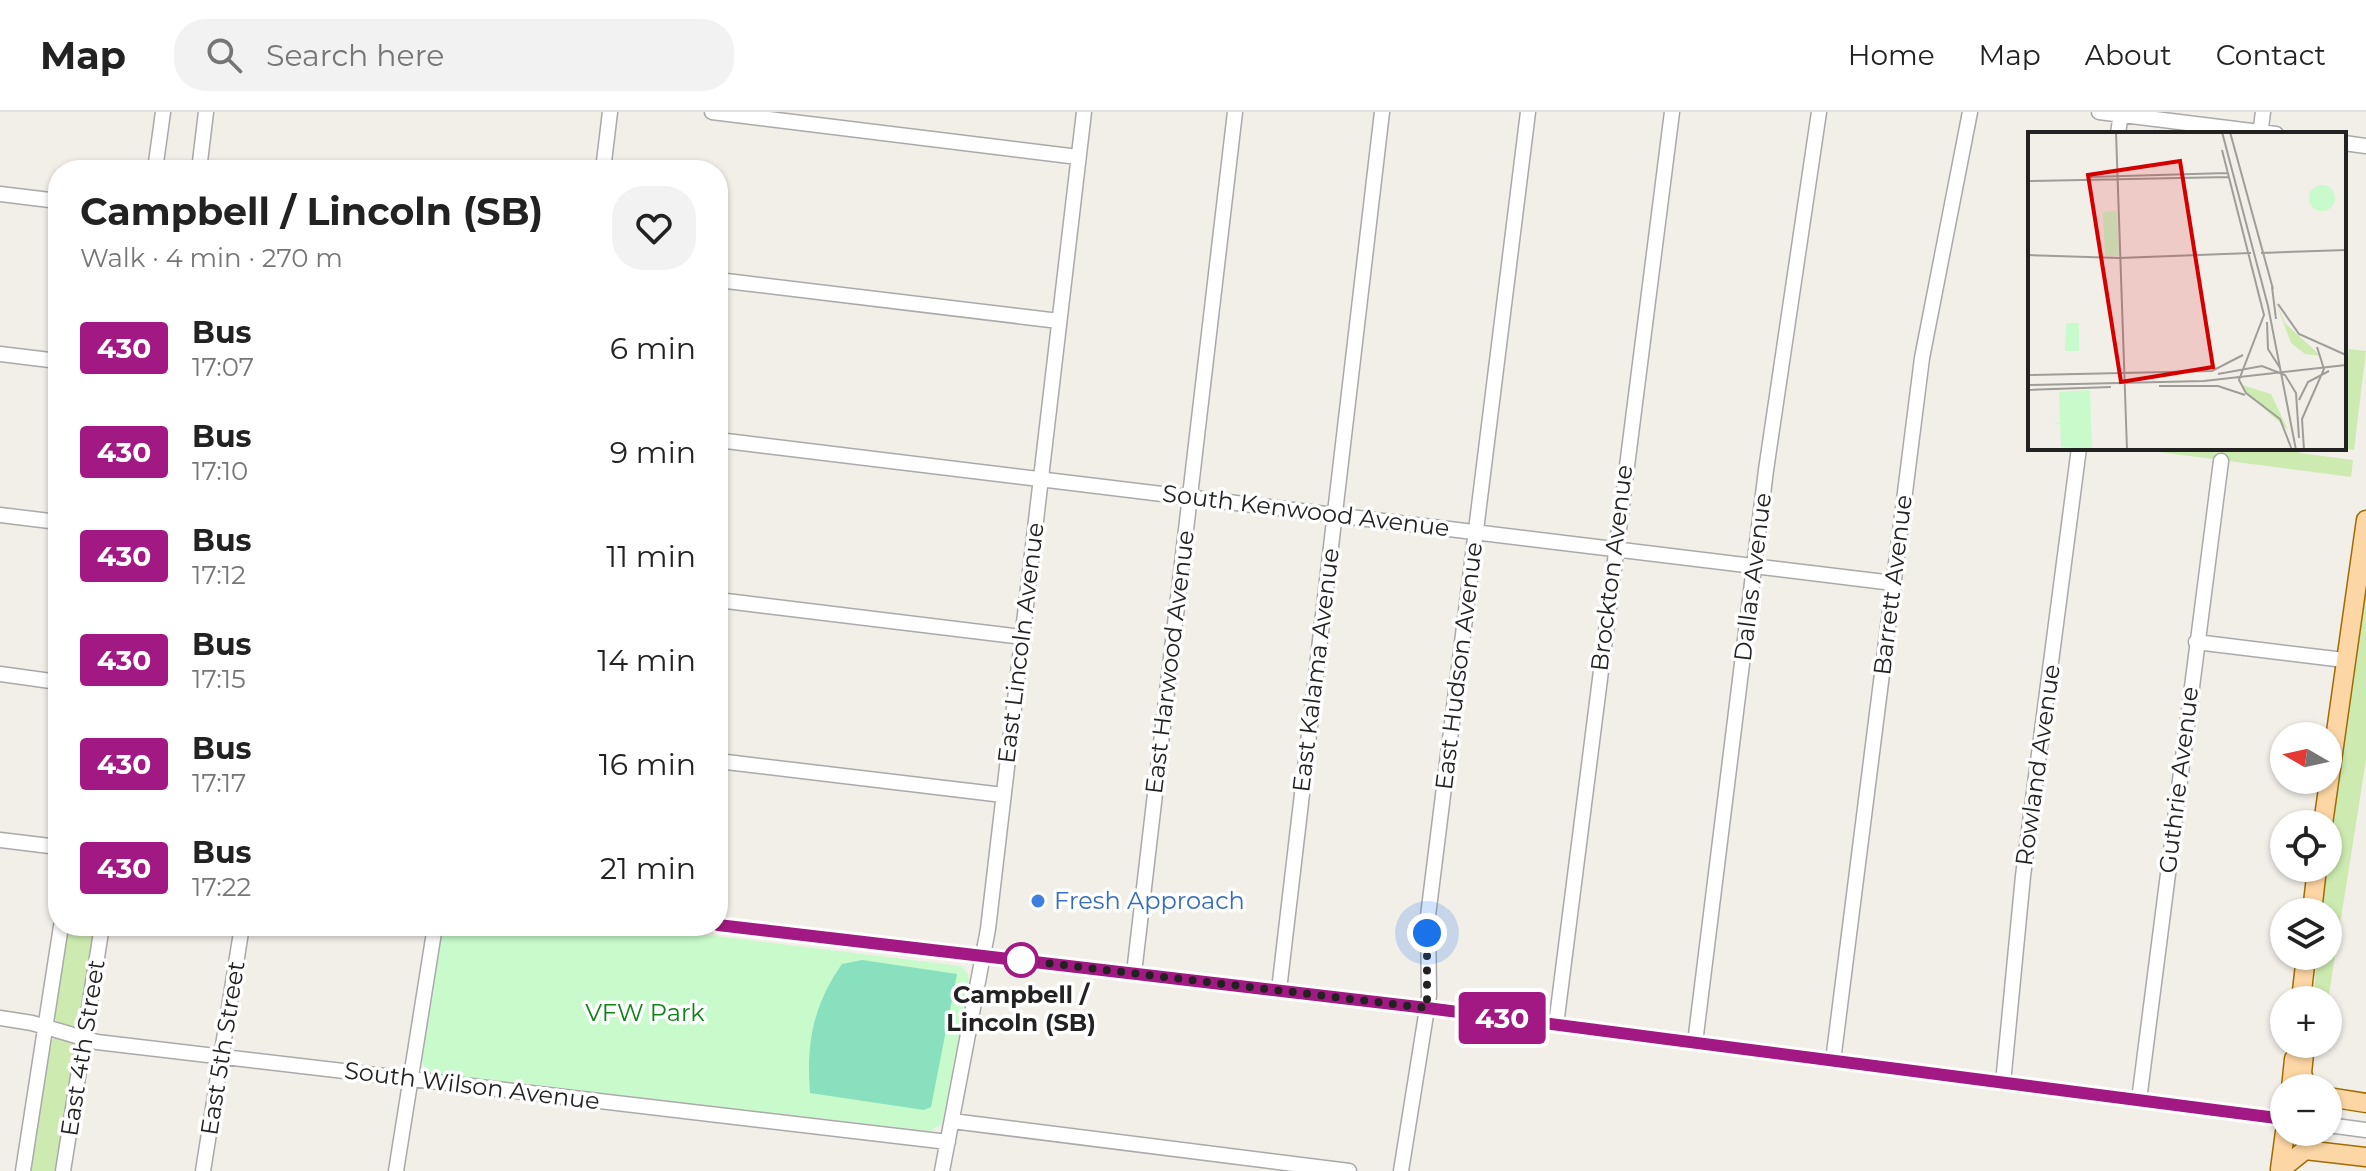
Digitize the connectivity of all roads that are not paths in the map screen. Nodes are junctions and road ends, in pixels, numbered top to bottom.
1 (163, 112) edge
2 (206, 112) edge
3 (610, 112) edge
4 (712, 112) edge
5 (1084, 112) edge
6 (1235, 112) edge
7 (1382, 112) edge
8 (1528, 112) edge
9 (1672, 112) edge
10 (1819, 112) edge
11 (1970, 112) edge
12 (2099, 112) edge
13 (2263, 112) edge
14 (2120, 113) edge
15 (2253, 132) edge
16 (2260, 132) edge
17 (2346, 143) edge
18 (2366, 146) edge
19 (1078, 157) junction
20 (156, 160) edge
21 (200, 160) edge
22 (604, 160) edge
23 (0, 194) edge
24 (48, 200) edge
25 (728, 281) edge
26 (1059, 321) junction
27 (0, 354) edge
28 (48, 360) edge
29 (728, 441) edge
30 (2079, 450) edge
31 (2221, 461) dead end
32 (1040, 478) junction
33 (1189, 497) junction
34 (1334, 514) junction
35 (0, 515) edge
36 (2366, 520) edge
37 (48, 521) edge
38 (1476, 532) junction
39 (1615, 548) junction
40 (1754, 566) junction
41 (1893, 583) junction
42 (728, 601) edge
43 (1022, 637) junction
44 (2196, 642) junction
45 (2344, 660) junction
46 (0, 674) edge
47 (48, 681) edge
48 (728, 762) edge
49 (1003, 795) junction
50 (2325, 810) edge
51 (0, 840) edge
52 (48, 846) edge
53 (728, 926) edge
54 (59, 936) edge
55 (100, 936) edge
56 (240, 936) edge
57 (433, 936) edge
58 (984, 956) junction
59 (1134, 973) junction
60 (1279, 990) junction
61 (1427, 1008) junction
62 (0, 1018) edge
63 (1556, 1025) junction
64 (45, 1029) junction
65 (84, 1036) junction
66 (1695, 1043) junction
67 (221, 1057) junction
68 (1833, 1061) junction
69 (411, 1078) junction
70 (2003, 1083) junction
71 (2342, 1099) edge
72 (2139, 1100) junction
73 (2366, 1103) edge
74 (2270, 1117) edge
75 (952, 1121) junction
76 (2342, 1127) edge
77 (2366, 1130) edge
78 (948, 1142) junction
79 (2283, 1146) edge
80 (2366, 1157) edge
81 (2280, 1170) edge
82 (23, 1171) edge
83 (63, 1171) edge
84 (203, 1171) edge
85 (396, 1171) edge
86 (942, 1171) edge
87 (1349, 1171) edge
88 (1401, 1171) edge

1 - 20 street
2 - 21 street
3 - 22 street
4 - 19 street
5 - 19 street, East Lincoln Avenue
6 - 33 street, East Harwood Avenue
7 - 34 street, East Kalama Avenue
8 - 38 street, East Hudson Avenue
9 - 39 street, Brockton Avenue
10 - 40 street, Dallas Avenue
11 - 41 street, Barrett Avenue
12 - 14 street
13 - 16 street
14 - 15 street
17 - 18 street
19 - 26 street, East Lincoln Avenue
23 - 24 street
25 - 26 street
26 - 32 street, East Lincoln Avenue
27 - 28 street
29 - 32 street, South Kenwood Avenue
30 - 70 street, Rowland Avenue
31 - 44 street, Guthrie Avenue
32 - 33 street, South Kenwood Avenue
32 - 43 street, East Lincoln Avenue
33 - 34 street, South Kenwood Avenue
33 - 59 street, East Harwood Avenue
34 - 38 street, South Kenwood Avenue
34 - 60 street, East Kalama Avenue
35 - 37 street
36 - 45 main road
38 - 39 street, South Kenwood Avenue
38 - 61 street, East Hudson Avenue
39 - 40 street, South Kenwood Avenue
39 - 63 street, Brockton Avenue
40 - 41 street, South Kenwood Avenue
40 - 66 street, Dallas Avenue
41 - 68 street, Barrett Avenue
42 - 43 street
43 - 49 street, East Lincoln Avenue
44 - 45 street
44 - 72 street, Guthrie Avenue
45 - 50 main road
46 - 47 street
48 - 49 street
49 - 58 street, East Lincoln Avenue
51 - 52 street
53 - 58 street
54 - 64 street, East 4th Street
55 - 65 street, East 4th Street
56 - 67 street, East 5th Street
57 - 69 street
58 - 59 street
58 - 75 street, East Lincoln Avenue
59 - 60 street
60 - 61 street
61 - 63 street
61 - 88 street, East Hudson Avenue
62 - 64 street, South Wilson Avenue
63 - 66 street
64 - 65 street, South Wilson Avenue
64 - 82 street, East 4th Street
65 - 67 street, South Wilson Avenue
65 - 83 street, East 4th Street
66 - 68 street
67 - 69 street, South Wilson Avenue
67 - 84 street, East 5th Street
68 - 70 street
69 - 78 street, South Wilson Avenue
69 - 85 street
70 - 72 street
71 - 73 main road
72 - 74 street
75 - 78 street, East Lincoln Avenue
75 - 87 street
76 - 77 street
78 - 86 street, East Lincoln Avenue
79 - 81 main road
80 - 81 main road

